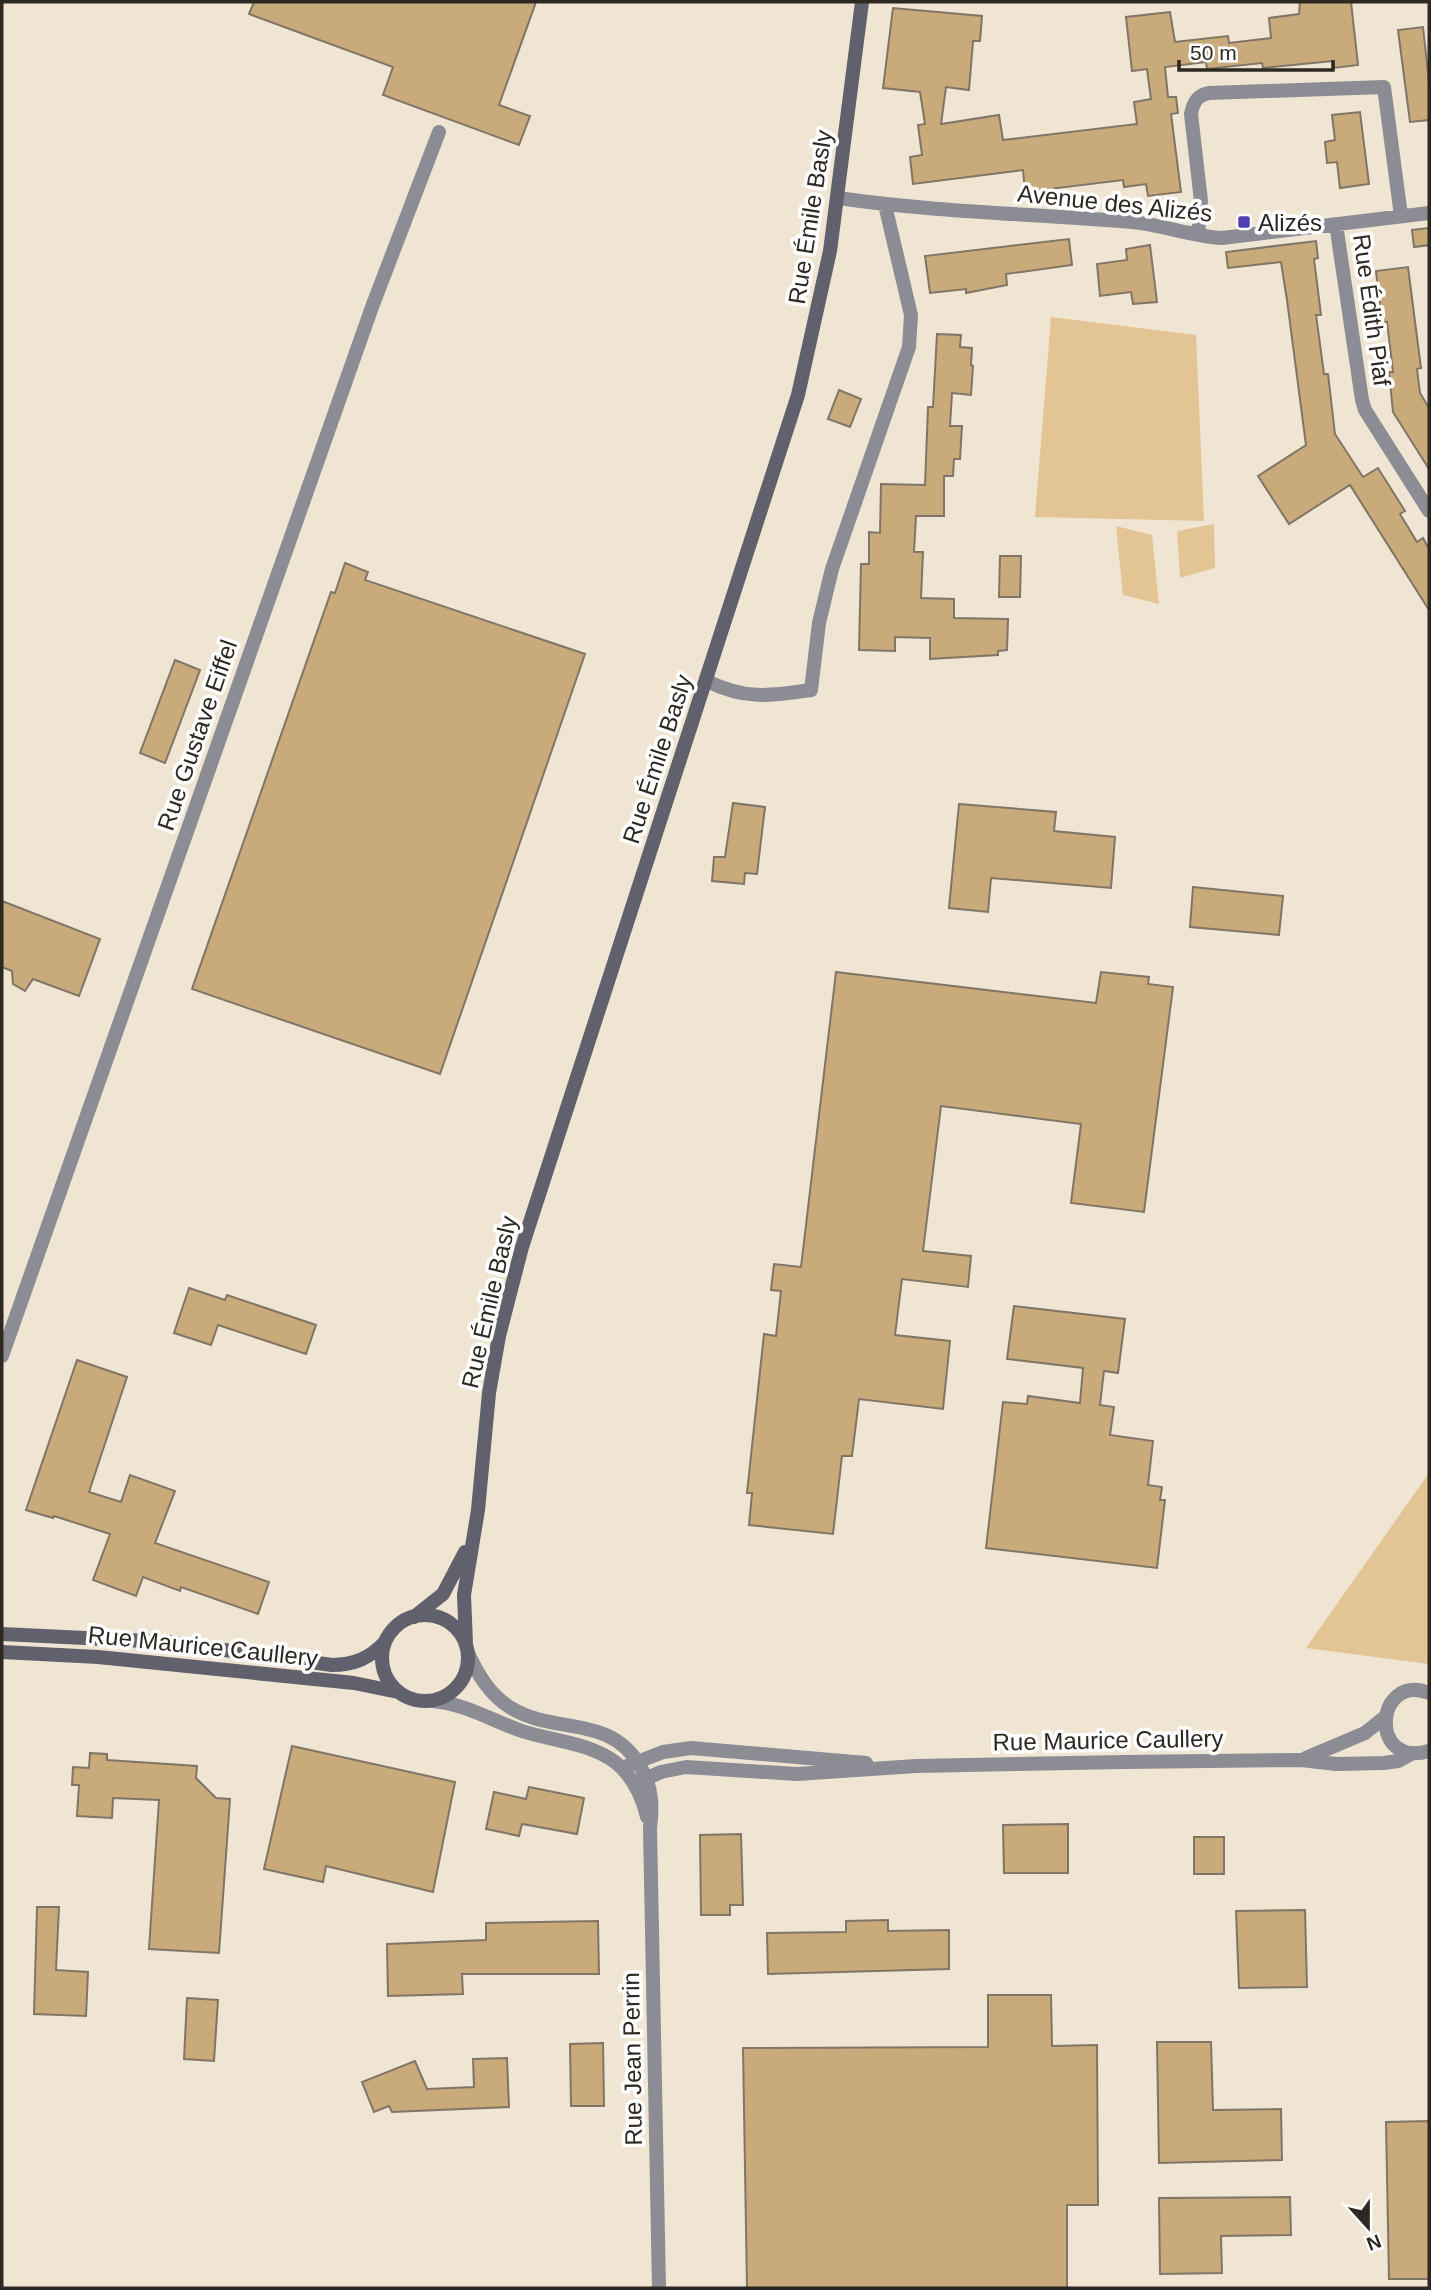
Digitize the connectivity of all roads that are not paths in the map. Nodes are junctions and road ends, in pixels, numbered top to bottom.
1 (862, 2) edge
2 (439, 132) dead end
3 (838, 198) junction
4 (885, 205) junction
5 (1429, 213) edge
6 (1401, 216) junction
7 (1336, 224) junction
8 (1198, 235) junction
9 (1429, 511) edge
10 (707, 681) junction
11 (2, 1356) edge
12 (475, 1524) junction
13 (414, 1617) junction
14 (2, 1634) edge
15 (385, 1642) junction
16 (467, 1649) junction
17 (2, 1652) edge
18 (398, 1692) junction
19 (1429, 1693) edge
20 (433, 1701) junction
21 (1385, 1717) junction
22 (1424, 1753) edge
23 (1301, 1760) junction
24 (638, 1761) junction
25 (916, 1766) junction
26 (622, 1768) junction
27 (640, 1781) junction
28 (659, 2288) edge

1 - 3 street, Rue Émile Basly
2 - 11 street, Rue Gustave Eiffel
3 - 4 street, Avenue des Alizés
3 - 10 street, Rue Émile Basly
4 - 8 street, Avenue des Alizés
4 - 10 street
5 - 6 street, Avenue des Alizés
6 - 7 street, Avenue des Alizés
6 - 8 street
7 - 8 street, Avenue des Alizés
7 - 9 street, Rue Édith Piaf
10 - 12 street, Rue Émile Basly
12 - 13 street, Rue Émile Basly
12 - 16 street, Rue Émile Basly
13 - 15 street, Rue Maurice Caullery
13 - 16 street
14 - 15 street, Rue Maurice Caullery
15 - 18 street
16 - 20 street
16 - 24 street
17 - 18 street, Rue Maurice Caullery
18 - 20 street, Rue Maurice Caullery
19 - 21 street, Rue Maurice Caullery
20 - 26 street, Rue Maurice Caullery
21 - 22 street, Rue Maurice Caullery
21 - 23 street, Rue Maurice Caullery
22 - 23 street, Rue Maurice Caullery
23 - 25 street, Rue Maurice Caullery
24 - 25 street, Rue Maurice Caullery
24 - 26 street, Rue Maurice Caullery
24 - 27 street
25 - 27 street, Rue Maurice Caullery
26 - 27 street, Rue Maurice Caullery
27 - 28 street, Rue Jean Perrin

